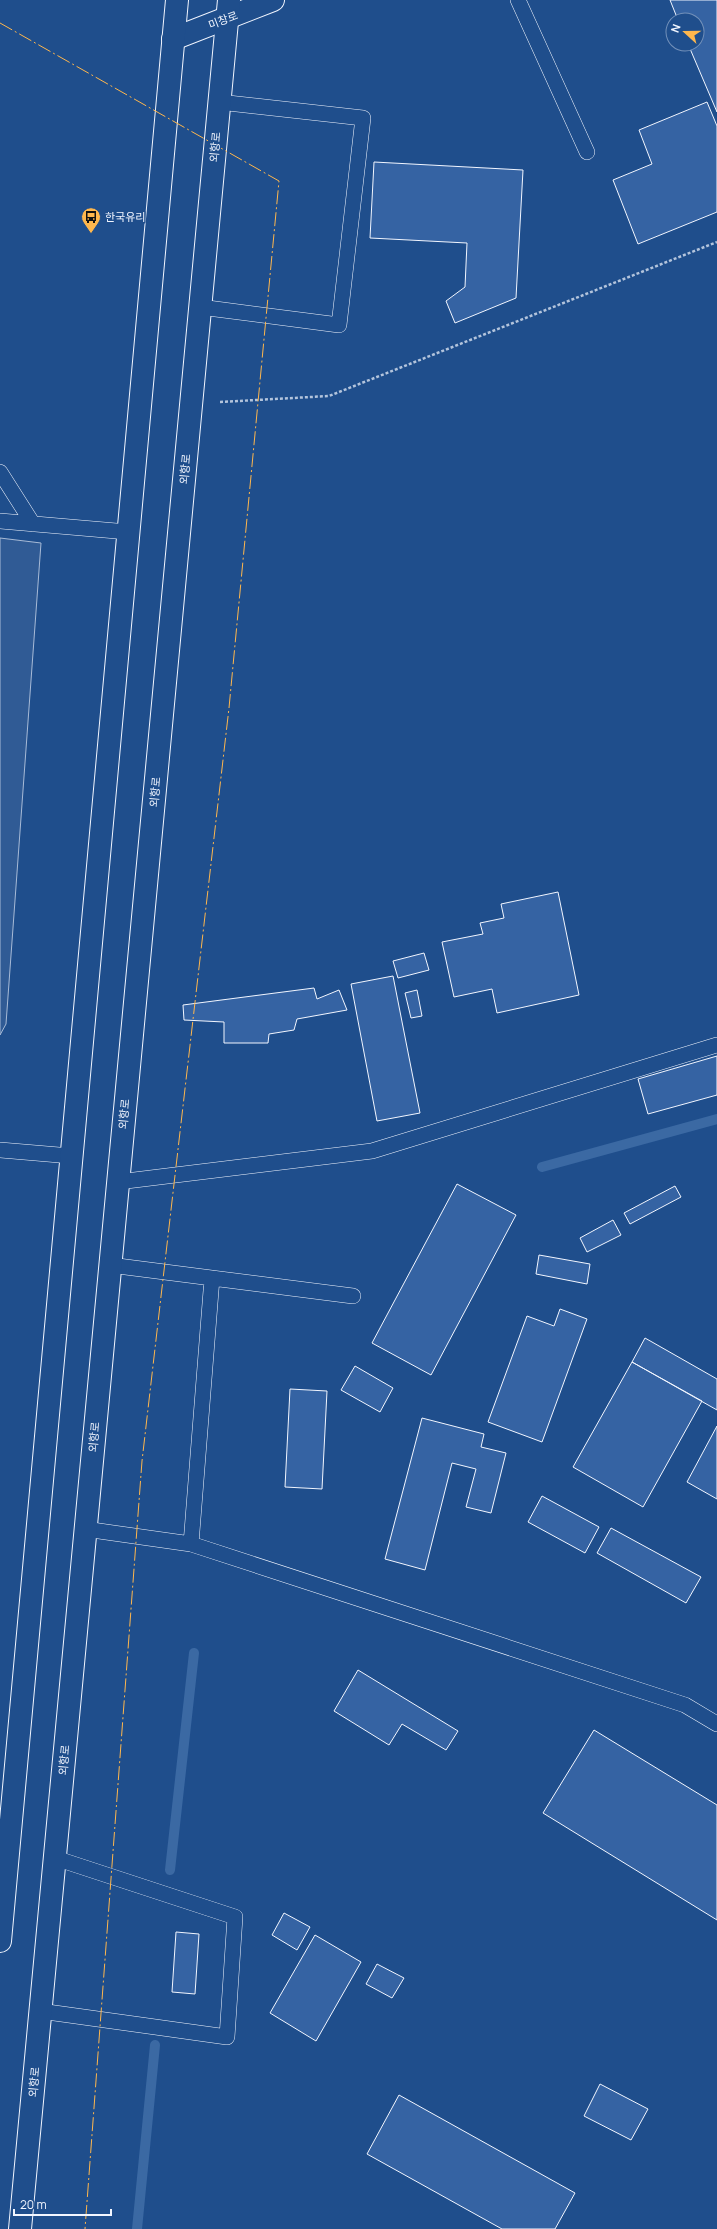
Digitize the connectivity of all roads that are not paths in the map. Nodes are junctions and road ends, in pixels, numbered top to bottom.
1 (176, 0) edge
2 (273, 0) edge
3 (518, 0) edge
4 (228, 9) edge
5 (173, 39) junction
6 (219, 102) junction
7 (587, 152) dead end
8 (200, 307) junction
9 (0, 472) edge
10 (0, 521) edge
11 (33, 524) junction
12 (128, 532) junction
13 (717, 1045) edge
14 (0, 1150) edge
15 (71, 1156) junction
16 (118, 1182) junction
17 (110, 1265) junction
18 (212, 1278) junction
19 (353, 1296) dead end
20 (85, 1529) junction
21 (191, 1544) junction
22 (717, 1724) edge
23 (55, 1858) junction
24 (0, 1941) edge
25 (40, 2010) junction
26 (20, 2229) edge

1 - 5 main road
2 - 4 main road, 미창로
3 - 7 lane
4 - 5 main road, 미창로
4 - 6 main road, 외항로
5 - 12 main road
6 - 8 main road, 외항로
6 - 8 lane
8 - 16 main road, 외항로
9 - 11 lane
10 - 11 lane
11 - 12 lane
12 - 15 main road
13 - 16 lane
14 - 15 lane
15 - 24 main road
16 - 17 main road, 외항로
17 - 18 lane
17 - 20 main road, 외항로
18 - 19 lane
18 - 21 lane
20 - 21 lane
20 - 23 main road, 외항로
21 - 22 lane
23 - 25 main road, 외항로
23 - 25 lane
25 - 26 main road, 외항로

